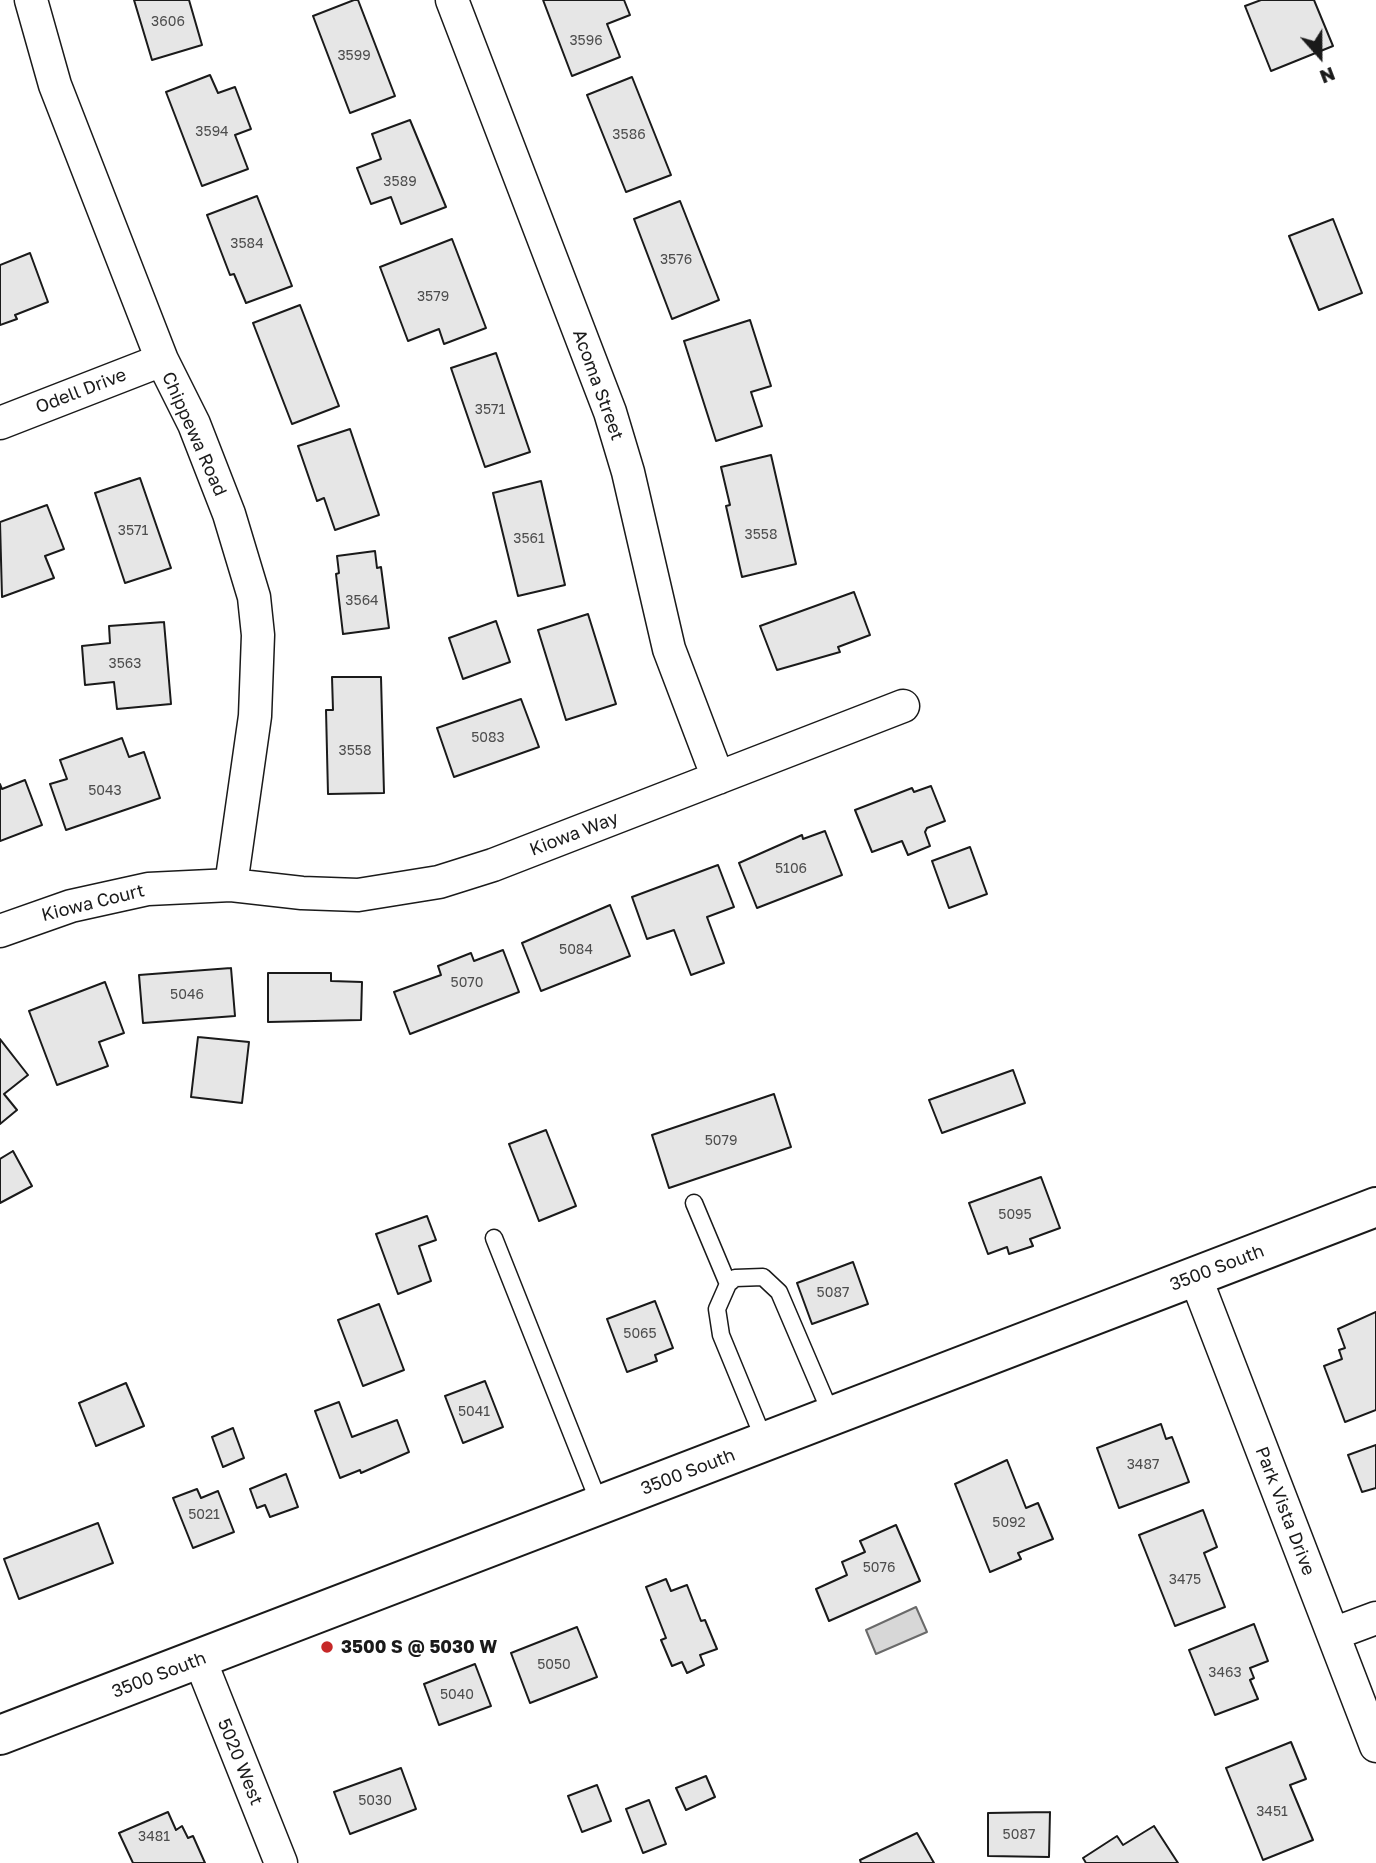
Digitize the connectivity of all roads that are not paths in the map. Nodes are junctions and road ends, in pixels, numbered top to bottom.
1 (31, 0) edge
2 (452, 0) edge
3 (162, 360) junction
4 (0, 422) edge
5 (903, 706) dead end
6 (718, 778) junction
7 (231, 885) junction
8 (0, 931) edge
9 (694, 1203) dead end
10 (1376, 1207) edge
11 (494, 1238) dead end
12 (1195, 1276) junction
13 (727, 1284) junction
14 (832, 1416) junction
15 (765, 1442) junction
16 (600, 1505) junction
17 (1376, 1618) edge
18 (1333, 1634) junction
19 (200, 1660) junction
20 (0, 1735) edge
21 (1376, 1746) edge
22 (281, 1863) edge

1 - 3 street, Chippewa Road
2 - 6 street, Acoma Street
3 - 4 street, Odell Drive
3 - 7 street, Chippewa Road
5 - 6 street, Kiowa Way
6 - 7 street, Kiowa Way
7 - 8 street, Kiowa Court
9 - 13 lane
10 - 12 main road, 3500 South
11 - 16 lane
12 - 14 main road, 3500 South
12 - 18 street, Park Vista Drive
13 - 14 lane
13 - 15 lane
14 - 15 main road, 3500 South
15 - 16 main road, 3500 South
16 - 19 main road, 3500 South
17 - 18 street
18 - 21 street, Park Vista Drive
19 - 20 main road, 3500 South
19 - 22 street, 5020 West

